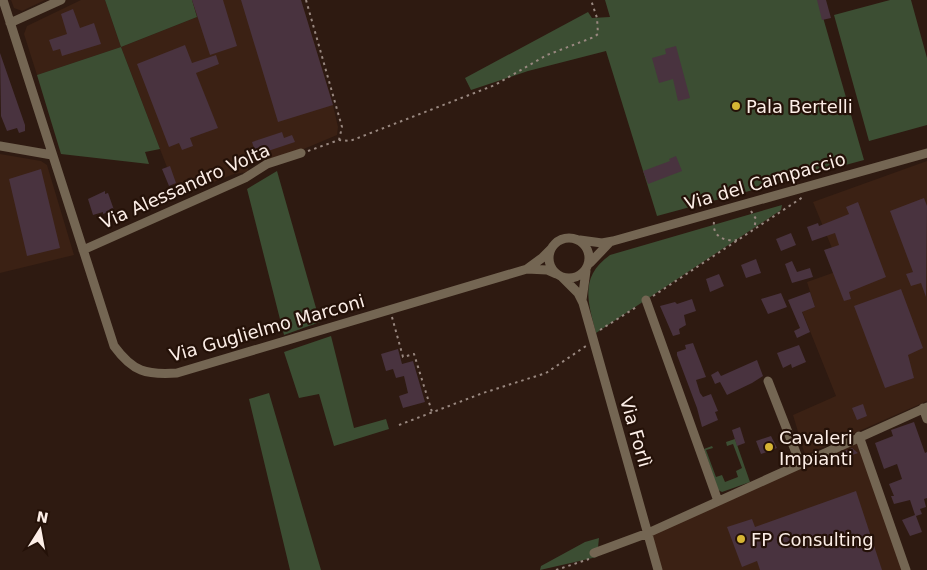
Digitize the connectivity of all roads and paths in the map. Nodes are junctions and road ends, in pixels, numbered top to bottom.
1 (3, 0) edge
2 (60, 0) edge
3 (306, 0) edge
4 (591, 0) edge
5 (10, 23) junction
6 (339, 140) junction
7 (0, 146) edge
8 (927, 153) edge
9 (301, 154) joint
10 (52, 155) junction
11 (807, 194) dead end
12 (741, 204) junction
13 (718, 211) junction
14 (754, 229) junction
15 (739, 239) junction
16 (580, 240) junction
17 (613, 241) junction
18 (551, 249) junction
19 (83, 250) junction
20 (588, 266) junction
21 (527, 269) junction
22 (559, 276) junction
23 (646, 300) junction
24 (583, 303) junction
25 (390, 310) junction
26 (592, 338) junction
27 (768, 381) dead end
28 (925, 408) edge
29 (432, 412) junction
30 (927, 419) edge
31 (398, 425) dead end
32 (859, 436) junction
33 (800, 463) junction
34 (718, 500) junction
35 (648, 533) junction
36 (594, 553) joint
37 (556, 570) edge
38 (658, 570) edge
39 (906, 570) edge

1 - 5 street, Via Guglielmo Marconi
2 - 5 street
3 - 6 path
4 - 6 path
5 - 10 street, Via Guglielmo Marconi
6 - 9 path
7 - 10 street
8 - 12 street, Via del Campaccio
9 - 19 street, Via Alessandro Volta
10 - 19 street, Via Guglielmo Marconi
11 - 14 path
12 - 13 street, Via del Campaccio
12 - 14 path
13 - 15 path
13 - 17 street, Via del Campaccio
14 - 15 path
15 - 23 path
16 - 17 street, Via del Campaccio
16 - 18 street
16 - 20 street
17 - 20 street, Via del Campaccio
18 - 21 street, Via Guglielmo Marconi
18 - 22 street
19 - 25 street, Via Guglielmo Marconi
20 - 22 street
20 - 24 street, Via Forlì
21 - 22 street, Via Guglielmo Marconi
21 - 25 street, Via Guglielmo Marconi
22 - 24 street, Via Forlì
23 - 26 path
23 - 34 street
24 - 26 street, Via Forlì
25 - 29 path
26 - 29 path
26 - 35 street, Via Forlì
27 - 33 street
28 - 30 street
28 - 32 street
29 - 31 path
32 - 33 street
32 - 39 street
33 - 34 street
34 - 35 street
35 - 36 street
35 - 38 street, Via Forlì
36 - 37 path

